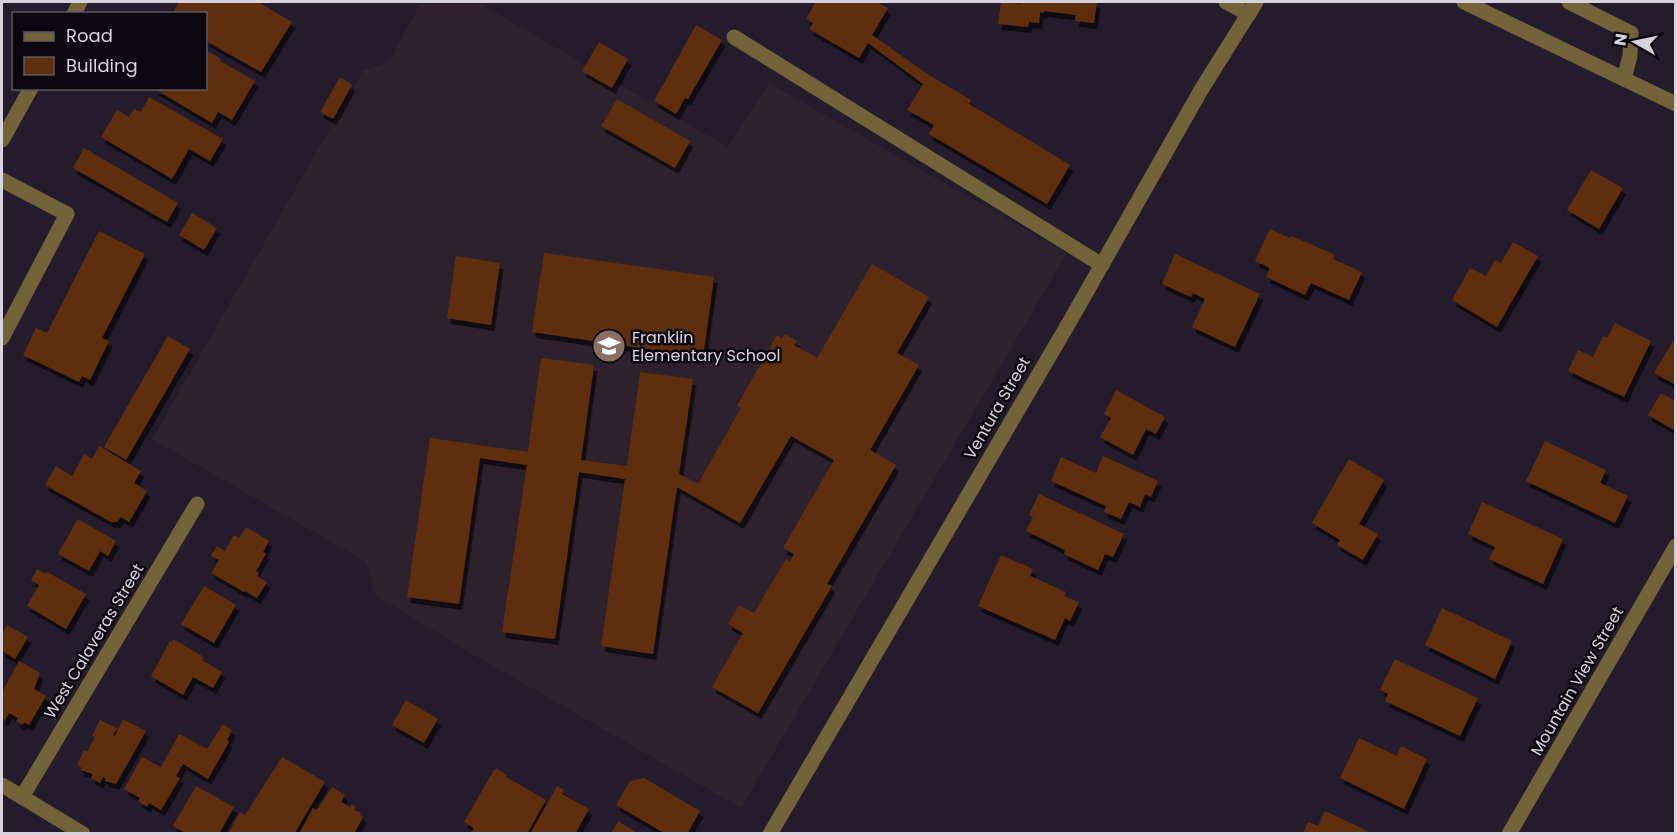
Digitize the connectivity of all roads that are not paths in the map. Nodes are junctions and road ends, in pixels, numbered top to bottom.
1 (1226, 2) edge
2 (1464, 2) edge
3 (1569, 2) edge
4 (1253, 8) edge
5 (734, 37) dead end
6 (1624, 79) junction
7 (30, 90) edge
8 (1676, 104) edge
9 (2, 140) edge
10 (2, 180) edge
11 (1102, 265) junction
12 (2, 338) edge
13 (197, 504) dead end
14 (1676, 546) edge
15 (2, 785) edge
16 (22, 797) junction
17 (83, 834) edge
18 (770, 834) edge
19 (1509, 834) edge

1 - 4 street
2 - 6 street
3 - 6 street
4 - 11 street, Ventura Street
5 - 11 street
6 - 8 street
7 - 9 street
10 - 12 street
11 - 18 street, Ventura Street
13 - 16 street, West Calaveras Street
14 - 19 street, Mountain View Street
15 - 16 street
16 - 17 street

